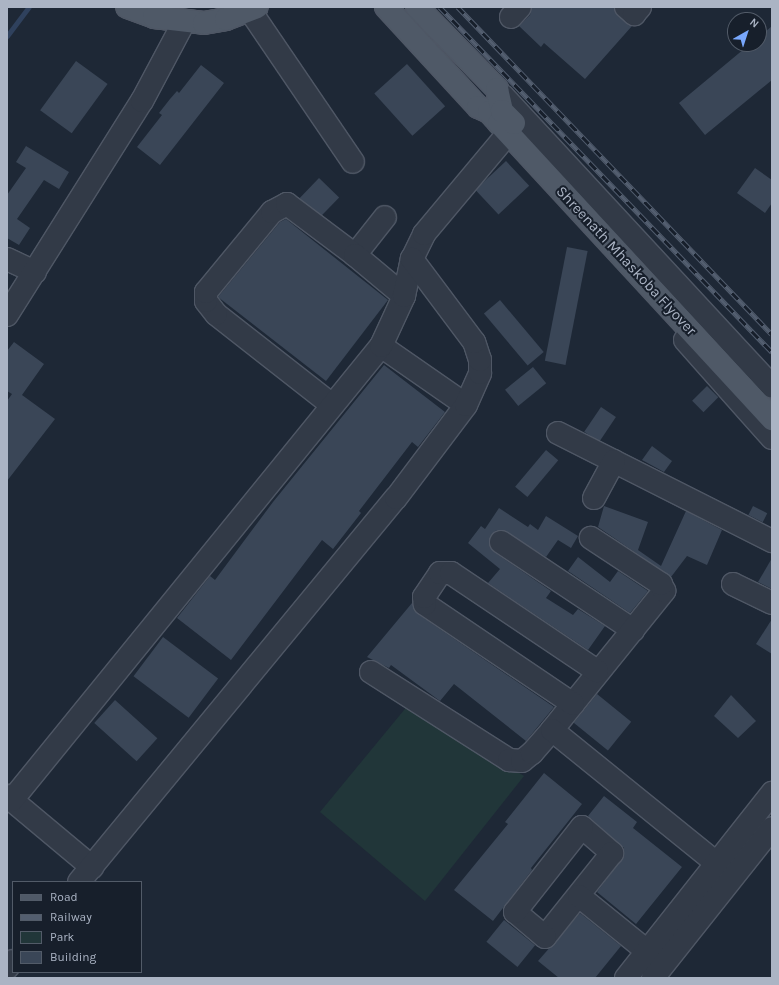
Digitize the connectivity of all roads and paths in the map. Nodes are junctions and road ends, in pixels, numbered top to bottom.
1 (127, 7) edge
2 (386, 7) edge
3 (418, 7) edge
4 (626, 7) edge
5 (640, 7) edge
6 (254, 9) edge
7 (184, 22) junction
8 (497, 89) junction
9 (502, 124) junction
10 (353, 162) dead end
11 (385, 217) dead end
12 (355, 255) junction
13 (7, 259) edge
14 (412, 259) junction
15 (35, 272) junction
16 (404, 296) junction
17 (10, 306) edge
18 (381, 346) junction
19 (772, 386) edge
20 (772, 404) edge
21 (332, 405) junction
22 (466, 405) junction
23 (772, 419) edge
24 (558, 433) dead end
25 (772, 438) edge
26 (614, 461) junction
27 (594, 498) dead end
28 (591, 538) dead end
29 (772, 541) edge
30 (501, 542) dead end
31 (733, 584) dead end
32 (772, 603) edge
33 (633, 630) junction
34 (597, 671) junction
35 (371, 672) dead end
36 (573, 704) junction
37 (552, 730) junction
38 (772, 792) edge
39 (10, 798) edge
40 (772, 826) edge
41 (716, 863) junction
42 (86, 874) edge
43 (579, 896) junction
44 (647, 951) junction
45 (626, 978) edge
46 (642, 978) edge
47 (653, 978) edge

1 - 7 main road
2 - 9 main road, Shreenath Mhaskoba Flyover
3 - 8 main road
4 - 5 street
6 - 7 main road
6 - 10 street
7 - 15 street
8 - 9 main road, Shreenath Mhaskoba Flyover
8 - 19 street
9 - 14 street
9 - 20 main road, Shreenath Mhaskoba Flyover
9 - 23 main road, Shreenath Mhaskoba Flyover
9 - 25 street
11 - 12 street
12 - 16 street
12 - 21 street
13 - 15 street
14 - 16 street
14 - 22 street
15 - 17 street
16 - 18 street
18 - 21 street
18 - 22 street
21 - 39 street
22 - 42 street
24 - 26 street
26 - 27 street
26 - 29 street
28 - 33 street
30 - 33 street
31 - 32 street
33 - 34 street
34 - 36 street
34 - 36 street
35 - 37 street
36 - 37 street
37 - 41 street
38 - 41 street
39 - 42 street
40 - 46 street
40 - 47 street
41 - 44 street
43 - 43 street
43 - 44 street
44 - 45 street

